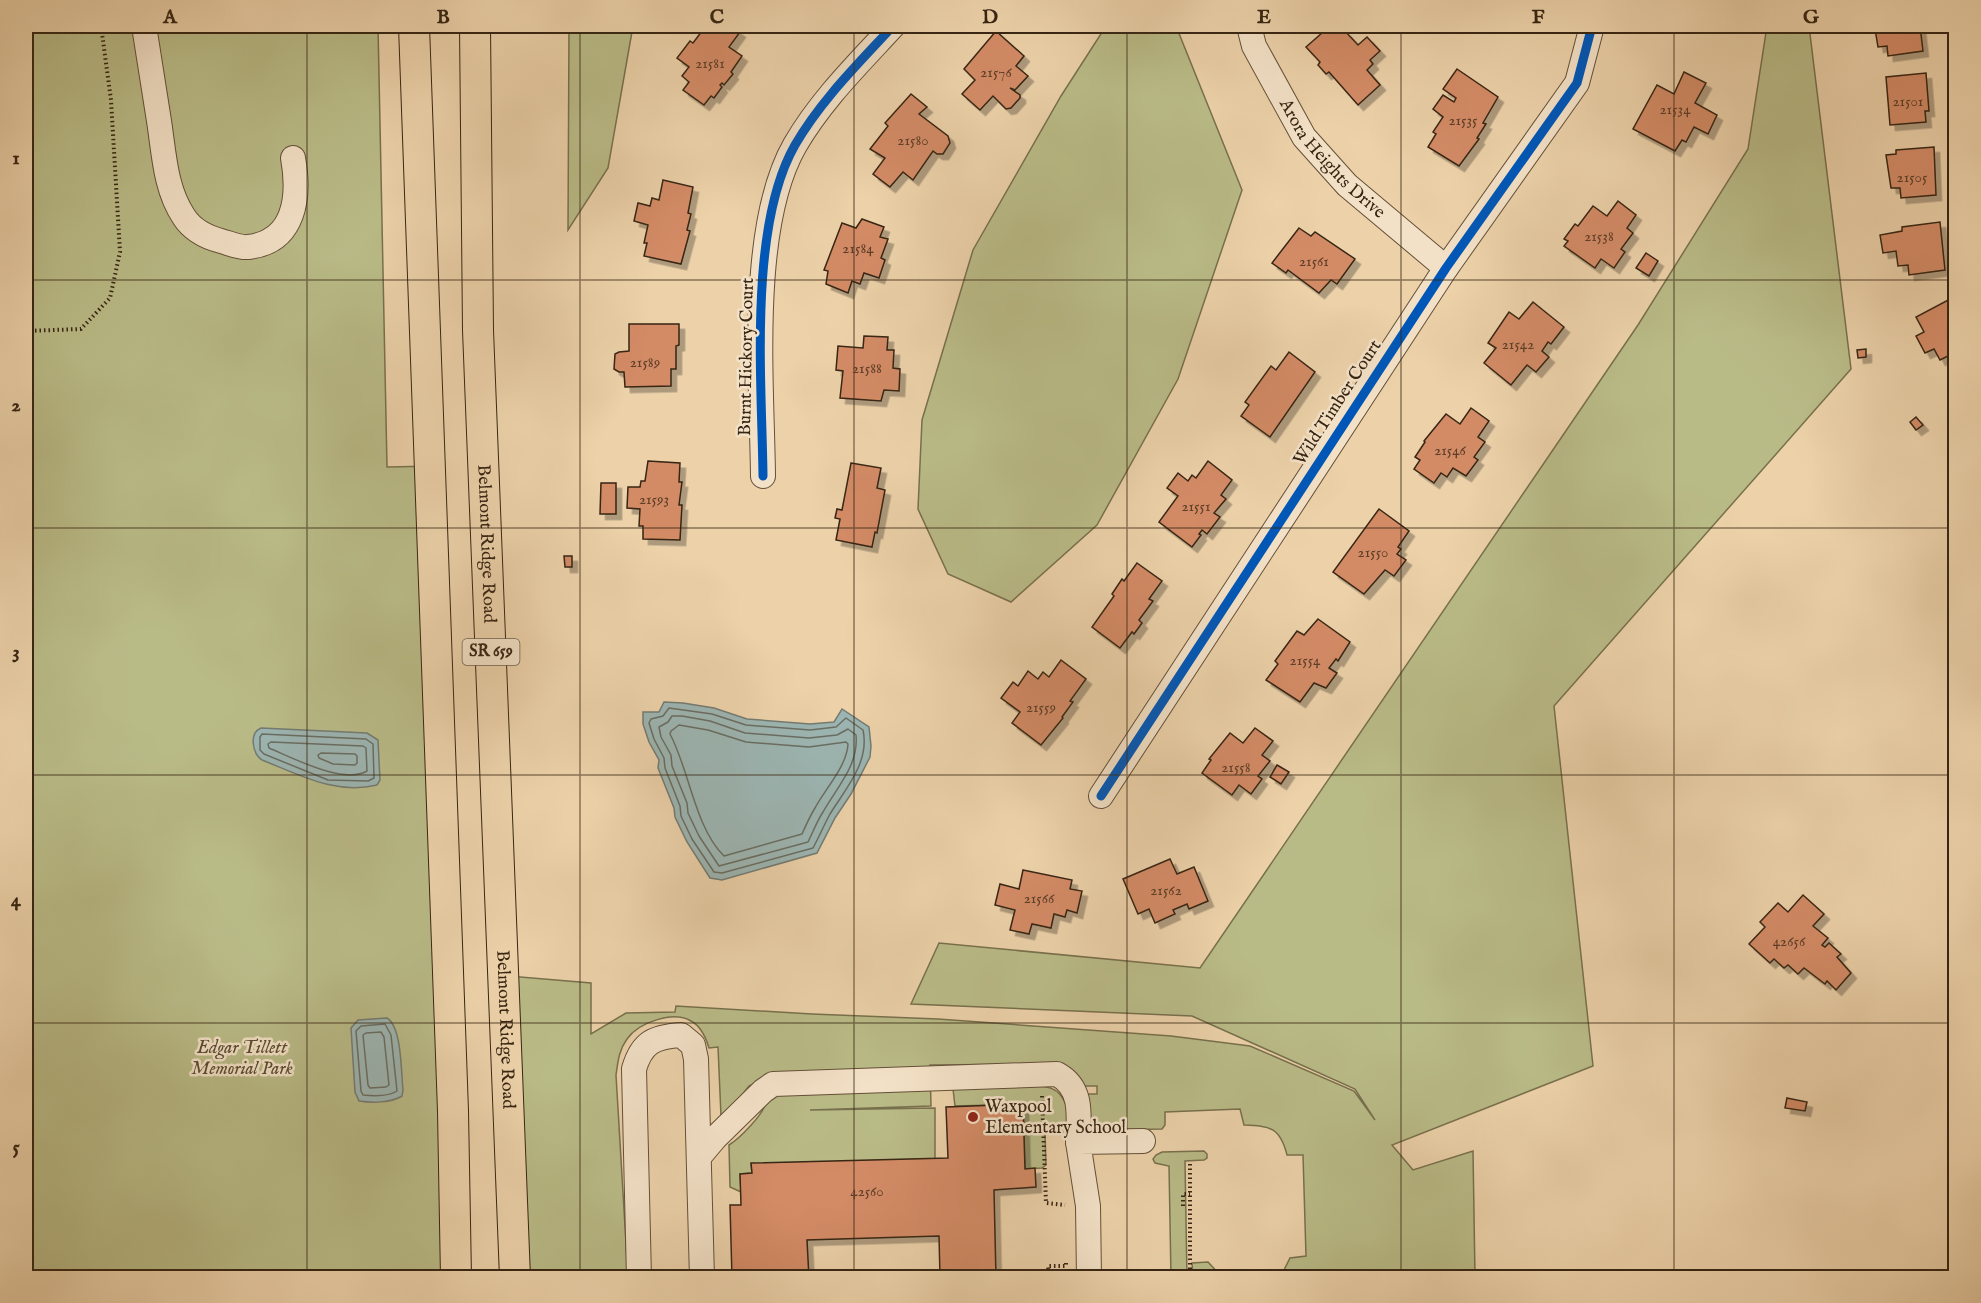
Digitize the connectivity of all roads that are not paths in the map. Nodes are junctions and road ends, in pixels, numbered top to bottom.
1 (144, 26) edge
2 (414, 26) edge
3 (475, 26) edge
4 (892, 26) edge
5 (1249, 26) edge
6 (1592, 26) edge
7 (293, 158) dead end
8 (1446, 268) junction
9 (763, 476) dead end
10 (1101, 796) dead end
11 (1143, 1141) dead end
12 (1078, 1142) junction
13 (699, 1157) junction
14 (456, 1278) edge
15 (515, 1278) edge
16 (639, 1278) edge
17 (702, 1278) edge
18 (1089, 1278) edge

1 - 7 street
2 - 14 main road, SR 659
3 - 15 main road, Belmont Ridge Road / SR 659
4 - 9 street, Burnt Hickory Court
5 - 8 street, Arora Heights Drive
6 - 8 street, Wild Timber Court
8 - 10 street, Wild Timber Court
11 - 12 street
12 - 13 street
12 - 18 street
13 - 16 street
13 - 17 street

